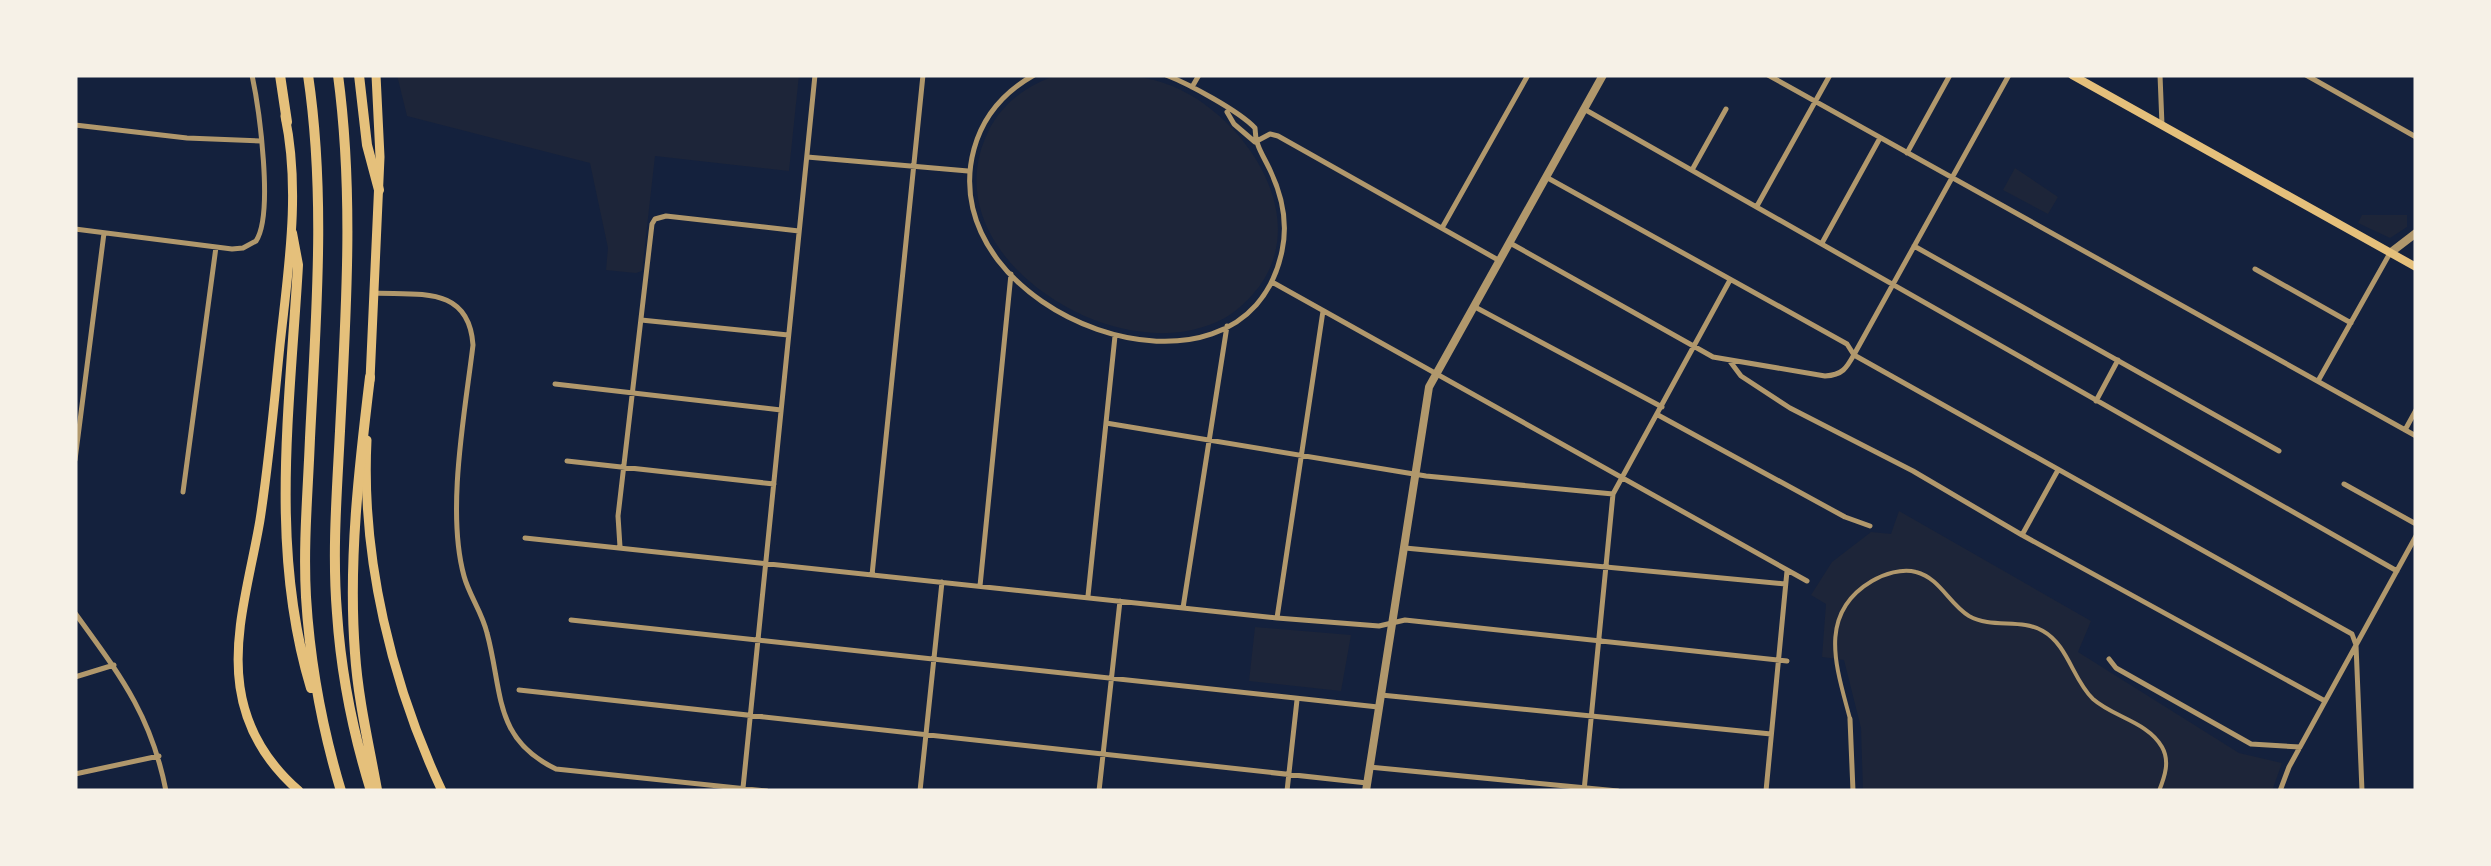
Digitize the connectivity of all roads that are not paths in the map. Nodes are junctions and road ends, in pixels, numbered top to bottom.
1 (252, 75) edge
2 (278, 75) edge
3 (308, 75) edge
4 (338, 75) edge
5 (359, 75) edge
6 (376, 75) edge
7 (815, 75) edge
8 (922, 75) edge
9 (1032, 75) edge
10 (1166, 75) edge
11 (1199, 75) edge
12 (1528, 75) edge
13 (1603, 75) edge
14 (1768, 75) edge
15 (1830, 75) edge
16 (1950, 75) edge
17 (2009, 75) edge
18 (2072, 75) edge
19 (2160, 75) edge
20 (2306, 75) edge
21 (1192, 87) junction
22 (1815, 102) junction
23 (1584, 109) junction
24 (1726, 109) dead end
25 (1226, 110) junction
26 (286, 122) joint
27 (75, 125) edge
28 (2162, 125) junction
29 (2416, 137) edge
30 (1880, 138) junction
31 (261, 141) junction
32 (1255, 142) junction
33 (1907, 153) junction
34 (806, 157) junction
35 (913, 168) junction
36 (1692, 170) junction
37 (969, 171) junction
38 (1546, 177) junction
39 (1952, 178) junction
40 (379, 190) junction
41 (1757, 206) junction
42 (1442, 228) junction
43 (75, 229) edge
44 (799, 231) junction
45 (292, 232) junction
46 (104, 233) junction
47 (2416, 234) edge
48 (1510, 242) junction
49 (1822, 243) junction
50 (1914, 246) junction
51 (216, 247) junction
52 (2390, 252) junction
53 (1500, 261) junction
54 (2416, 267) edge
55 (2255, 269) dead end
56 (1011, 274) junction
57 (1730, 280) junction
58 (1272, 282) junction
59 (1894, 283) junction
60 (374, 293) junction
61 (1474, 306) junction
62 (1324, 311) junction
63 (642, 320) junction
64 (2350, 323) junction
65 (1227, 326) junction
66 (789, 335) junction
67 (1115, 336) junction
68 (1695, 347) junction
69 (1854, 354) junction
70 (1729, 360) junction
71 (2118, 360) junction
72 (1436, 374) junction
73 (370, 377) junction
74 (2318, 381) junction
75 (555, 384) dead end
76 (634, 393) junction
77 (2096, 400) junction
78 (1662, 407) junction
79 (781, 410) junction
80 (2416, 410) edge
81 (1658, 415) junction
82 (1106, 422) junction
83 (2405, 430) junction
84 (2416, 436) edge
85 (1210, 439) junction
86 (2279, 451) dead end
87 (1302, 454) junction
88 (75, 460) edge
89 (567, 461) dead end
90 (626, 468) junction
91 (2058, 470) junction
92 (1415, 472) junction
93 (1623, 479) junction
94 (774, 484) junction
95 (2344, 484) dead end
96 (184, 492) dead end
97 (1613, 494) junction
98 (2416, 524) edge
99 (1870, 526) dead end
100 (2022, 535) junction
101 (2416, 536) edge
102 (525, 538) dead end
103 (620, 548) junction
104 (1403, 548) junction
105 (766, 564) junction
106 (1606, 568) junction
107 (1786, 570) junction
108 (2397, 570) junction
109 (872, 575) junction
110 (1807, 581) dead end
111 (942, 582) junction
112 (1785, 584) junction
113 (980, 586) junction
114 (1088, 598) junction
115 (1120, 601) junction
116 (1183, 608) junction
117 (75, 613) edge
118 (1276, 618) junction
119 (571, 620) dead end
120 (1391, 624) junction
121 (758, 640) junction
122 (1599, 642) junction
123 (2356, 645) junction
124 (2109, 659) dead end
125 (934, 660) junction
126 (1778, 660) junction
127 (1787, 661) dead end
128 (114, 665) junction
129 (75, 676) edge
130 (1112, 678) junction
131 (519, 690) dead end
132 (1380, 695) junction
133 (1297, 699) junction
134 (2325, 701) junction
135 (1378, 707) junction
136 (751, 715) junction
137 (1592, 716) junction
138 (1850, 719) joint
139 (926, 734) junction
140 (1771, 734) junction
141 (329, 746) junction
142 (2300, 747) junction
143 (1104, 752) junction
144 (159, 756) junction
145 (1370, 766) junction
146 (1289, 773) junction
147 (75, 774) edge
148 (1366, 787) edge
149 (1584, 789) edge
150 (743, 790) edge
151 (166, 791) edge
152 (299, 791) edge
153 (341, 791) edge
154 (374, 791) edge
155 (442, 791) edge
156 (767, 791) edge
157 (920, 791) edge
158 (1099, 791) edge
159 (1287, 791) edge
160 (1618, 791) edge
161 (1766, 791) edge
162 (1853, 791) edge
163 (2160, 791) edge
164 (2280, 791) edge
165 (2362, 791) edge

1 - 31 street
2 - 26 highway
3 - 141 highway
4 - 154 highway
5 - 40 highway
6 - 40 main road
7 - 34 street
8 - 35 street
9 - 37 street
10 - 21 street
11 - 21 street
12 - 42 street
13 - 23 street
14 - 22 street
15 - 22 street
16 - 33 street
17 - 39 street
18 - 28 main road
19 - 28 street
20 - 29 street
21 - 25 street
22 - 30 street
22 - 41 street
23 - 36 street
23 - 38 street
24 - 36 street
25 - 32 street
25 - 32 street
26 - 45 main road
27 - 31 street
28 - 52 main road
30 - 33 street
30 - 49 street
31 - 51 street
32 - 42 street
32 - 58 street
33 - 39 street
34 - 35 street
34 - 44 street
35 - 37 street
35 - 109 street
36 - 41 street
37 - 56 street
38 - 48 street
38 - 57 street
39 - 50 street
39 - 74 street
40 - 60 main road
41 - 49 street
42 - 53 street
43 - 46 street
44 - 63 street
44 - 66 street
45 - 141 highway
45 - 152 main road
46 - 51 street
46 - 88 street
47 - 52 street
48 - 53 street
48 - 68 street
49 - 59 street
50 - 59 street
50 - 71 street
51 - 96 street
52 - 54 main road
52 - 64 street
53 - 61 street
55 - 64 street
56 - 67 street
56 - 113 street
57 - 68 street
57 - 69 street
58 - 62 street
58 - 65 street
59 - 69 street
59 - 77 street
60 - 73 main road
60 - 150 street
61 - 72 street
61 - 78 street
62 - 72 street
62 - 87 street
63 - 66 street
63 - 76 street
64 - 74 street
65 - 67 street
65 - 85 street
66 - 79 street
67 - 82 street
68 - 70 street
68 - 78 street
69 - 70 street
69 - 91 street
70 - 100 street
71 - 77 street
71 - 86 street
72 - 92 street
72 - 93 street
73 - 154 highway
73 - 155 main road
74 - 83 street
75 - 76 street
76 - 79 street
76 - 90 street
77 - 108 street
78 - 81 street
79 - 94 street
80 - 83 street
81 - 93 street
81 - 99 street
82 - 85 street
82 - 114 street
83 - 84 street
85 - 87 street
85 - 116 street
87 - 92 street
87 - 118 street
89 - 90 street
90 - 94 street
90 - 103 street
91 - 100 street
91 - 123 street
92 - 97 street
92 - 104 street
93 - 97 street
93 - 107 street
94 - 105 street
95 - 98 street
97 - 106 street
100 - 134 street
101 - 108 street
102 - 103 street
103 - 105 street
104 - 106 street
104 - 120 street
105 - 109 street
105 - 121 street
106 - 112 street
106 - 122 street
107 - 110 street
107 - 112 street
108 - 123 street
109 - 111 street
111 - 113 street
111 - 125 street
112 - 126 street
113 - 114 street
114 - 115 street
115 - 116 street
115 - 130 street
116 - 118 street
117 - 128 street
118 - 120 street
119 - 121 street
120 - 122 street
120 - 132 street
121 - 125 street
121 - 136 street
122 - 126 street
122 - 137 street
123 - 134 street
123 - 165 street
124 - 142 street
125 - 130 street
125 - 139 street
126 - 127 street
126 - 140 street
128 - 129 street
128 - 144 street
130 - 133 street
130 - 143 street
131 - 136 street
132 - 135 street
132 - 137 street
133 - 135 street
133 - 146 street
134 - 142 street
135 - 145 street
136 - 139 street
136 - 150 street
137 - 140 street
137 - 149 street
138 - 162 street
138 - 163 street
139 - 143 street
139 - 157 street
140 - 161 street
141 - 153 highway
142 - 164 street
143 - 146 street
143 - 158 street
144 - 147 street
144 - 151 street
145 - 148 street
145 - 149 street
146 - 148 street
146 - 159 street
149 - 160 street
150 - 156 street

